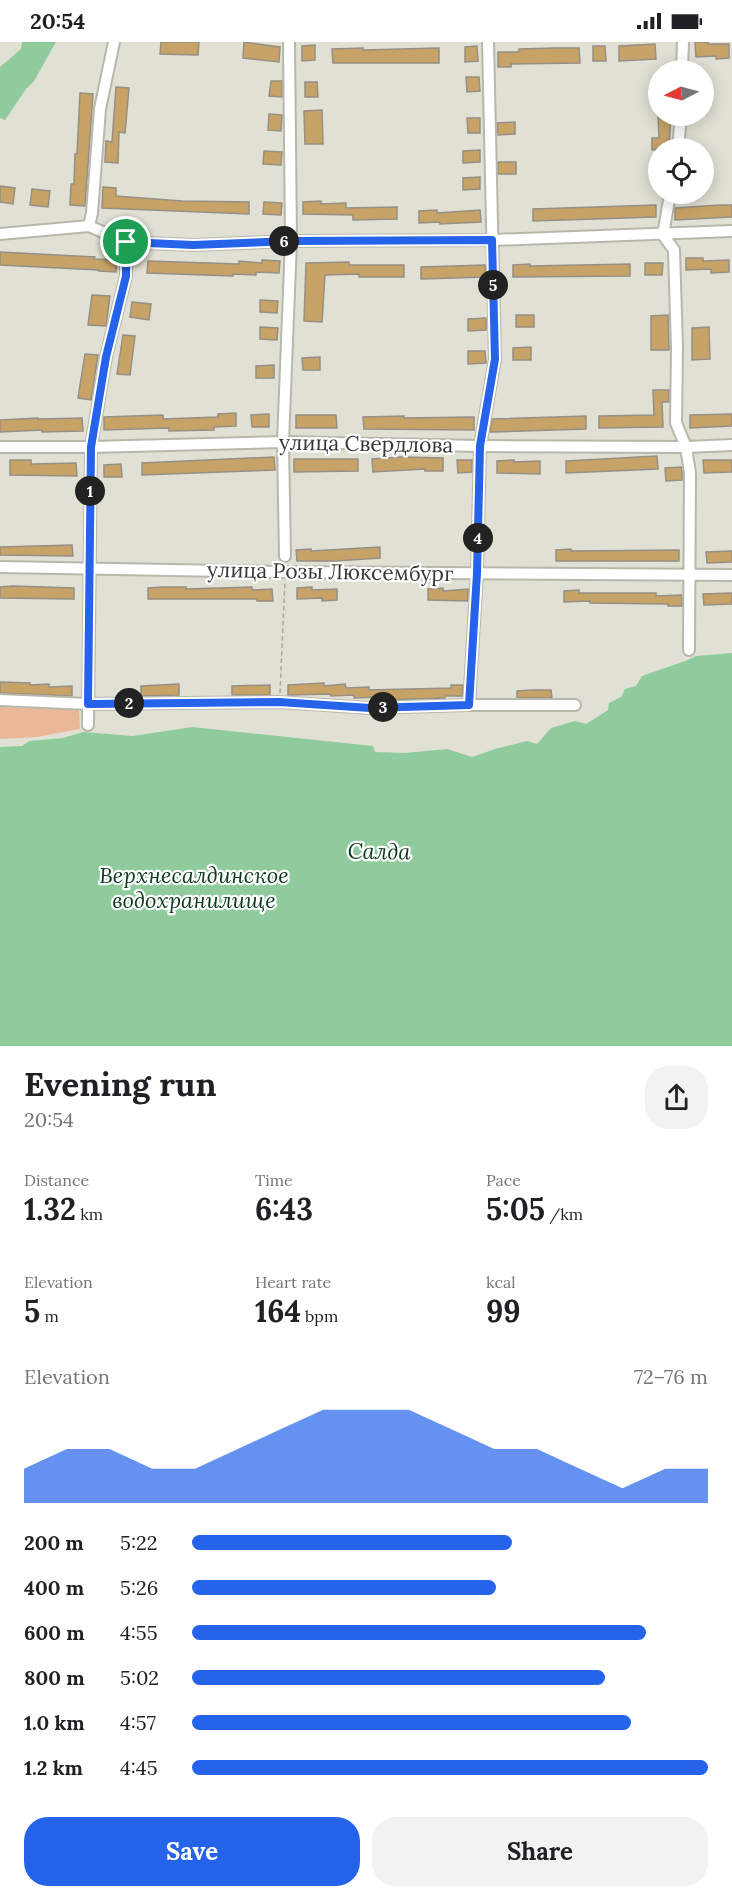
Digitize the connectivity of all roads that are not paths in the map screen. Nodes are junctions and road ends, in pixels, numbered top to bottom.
1 (114, 42) edge
2 (290, 42) edge
3 (488, 42) edge
4 (683, 42) edge
5 (682, 60) edge
6 (668, 204) edge
7 (89, 226) junction
8 (732, 231) edge
9 (0, 234) edge
10 (663, 235) junction
11 (492, 240) junction
12 (291, 241) junction
13 (126, 242) junction
14 (283, 442) junction
15 (732, 445) edge
16 (480, 446) junction
17 (0, 447) edge
18 (91, 447) junction
19 (686, 447) junction
20 (285, 556) dead end
21 (0, 567) edge
22 (89, 569) junction
23 (477, 573) junction
24 (732, 575) edge
25 (689, 576) junction
26 (689, 650) dead end
27 (0, 700) edge
28 (88, 704) junction
29 (469, 705) junction
30 (575, 705) dead end
31 (88, 725) dead end

1 - 7 street
2 - 12 street
3 - 11 street
4 - 5 street
6 - 10 street
7 - 9 street
7 - 13 street
8 - 10 street
10 - 11 street
10 - 19 street
11 - 12 street
11 - 16 street
12 - 13 street
12 - 14 street
13 - 18 street
14 - 16 street, улица Свердлова
14 - 18 street, улица Свердлова
14 - 20 street
15 - 19 street, улица Свердлова
16 - 19 street, улица Свердлова
16 - 23 street
17 - 18 street, улица Свердлова
18 - 22 street
19 - 25 street
21 - 22 street, улица Розы Люксембург
22 - 23 street, улица Розы Люксембург
22 - 28 street
23 - 25 street, улица Розы Люксембург
23 - 29 street
24 - 25 street, улица Розы Люксембург
25 - 26 street
27 - 28 street
28 - 29 street
28 - 31 street
29 - 30 street

